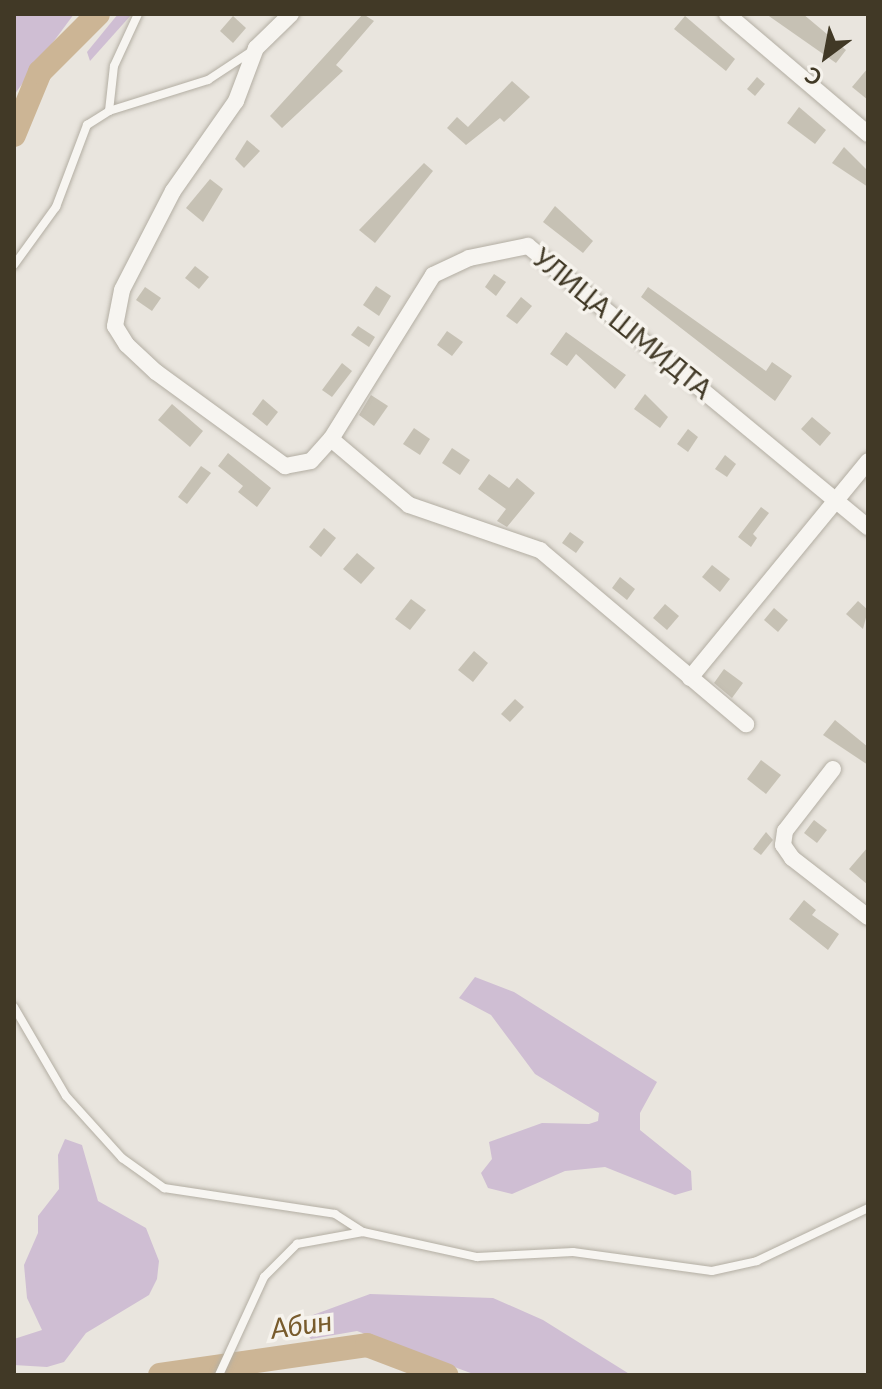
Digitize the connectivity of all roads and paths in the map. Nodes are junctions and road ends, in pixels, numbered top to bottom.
1 (138, 14) edge
2 (291, 14) edge
3 (727, 14) edge
4 (256, 48) junction
5 (109, 111) junction
6 (868, 134) edge
7 (14, 265) edge
8 (331, 439) junction
9 (868, 461) edge
10 (834, 499) junction
11 (868, 527) edge
12 (690, 678) junction
13 (746, 724) dead end
14 (833, 769) dead end
15 (868, 917) edge
16 (14, 1007) edge
17 (868, 1208) edge
18 (363, 1232) junction
19 (219, 1375) edge

1 - 5 lane
2 - 4 street
3 - 6 street
4 - 5 lane
4 - 8 street
5 - 7 lane
8 - 10 street, УЛИЦА ШМИДТА
8 - 12 street
9 - 10 street
10 - 11 street, УЛИЦА ШМИДТА
10 - 12 street
12 - 13 street
14 - 15 street
16 - 18 lane
17 - 18 lane
18 - 19 lane

